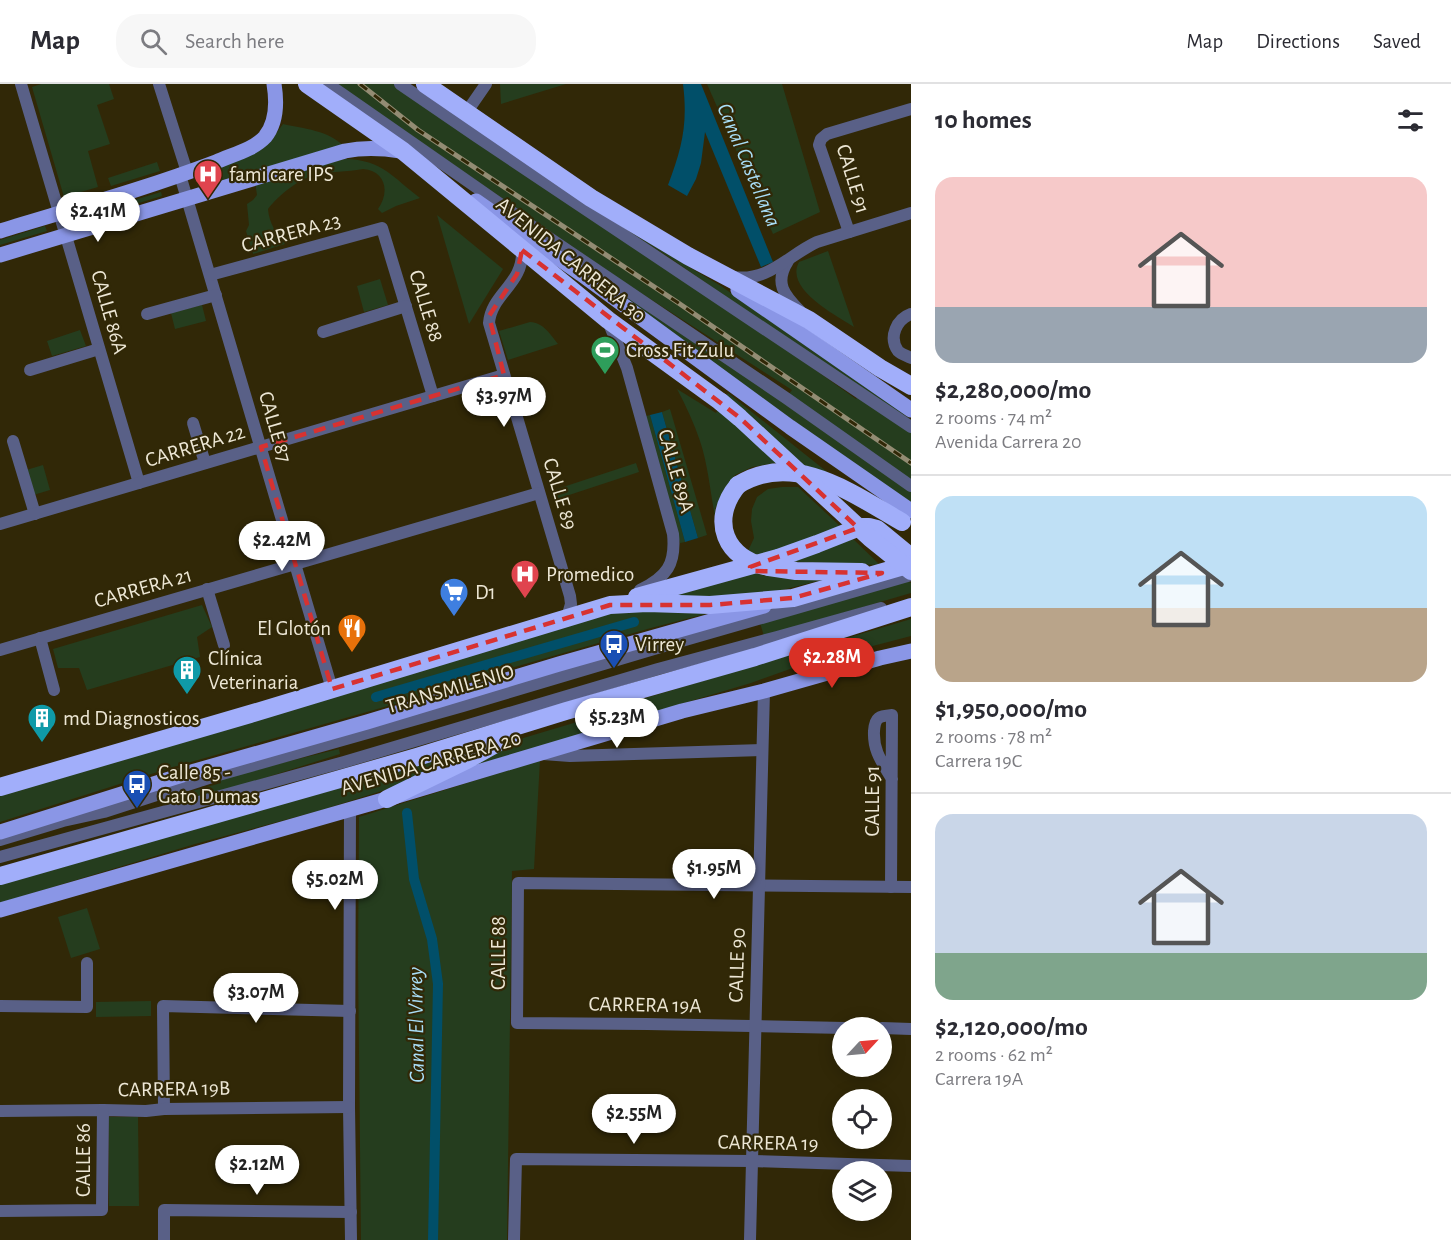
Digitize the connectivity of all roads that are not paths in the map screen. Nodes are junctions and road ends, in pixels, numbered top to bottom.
1 (21, 84) edge
2 (159, 84) edge
3 (274, 84) edge
4 (307, 84) edge
5 (328, 84) edge
6 (400, 84) edge
7 (425, 84) edge
8 (486, 84) edge
9 (911, 109) edge
10 (466, 113) junction
11 (403, 151) junction
12 (184, 174) junction
13 (187, 198) junction
14 (59, 213) junction
15 (911, 213) edge
16 (382, 228) joint
17 (0, 231) edge
18 (849, 232) junction
19 (66, 235) junction
20 (522, 250) junction
21 (0, 255) edge
22 (688, 256) junction
23 (788, 260) junction
24 (210, 275) junction
25 (726, 276) junction
26 (216, 295) junction
27 (406, 306) junction
28 (147, 314) dead end
29 (911, 314) edge
30 (608, 320) junction
31 (810, 320) junction
32 (323, 332) dead end
33 (99, 349) junction
34 (911, 358) edge
35 (30, 370) dead end
36 (504, 375) junction
37 (911, 386) edge
38 (433, 396) junction
39 (911, 410) edge
40 (194, 423) dead end
41 (911, 427) edge
42 (13, 441) dead end
43 (261, 447) junction
44 (205, 463) junction
45 (139, 483) junction
46 (911, 486) edge
47 (539, 493) junction
48 (35, 514) junction
49 (908, 520) edge
50 (0, 524) edge
51 (911, 557) edge
52 (295, 564) junction
53 (911, 564) edge
54 (911, 573) edge
55 (884, 578) junction
56 (207, 590) junction
57 (793, 598) junction
58 (911, 599) edge
59 (610, 605) junction
60 (911, 607) edge
61 (889, 610) junction
62 (567, 618) junction
63 (40, 638) junction
64 (911, 641) edge
65 (224, 645) dead end
66 (0, 650) edge
67 (911, 651) edge
68 (332, 689) junction
69 (54, 690) dead end
70 (764, 691) junction
71 (682, 711) junction
72 (540, 719) junction
73 (762, 750) junction
74 (542, 754) junction
75 (892, 779) junction
76 (0, 787) edge
77 (387, 799) junction
78 (350, 810) junction
79 (0, 832) edge
80 (0, 840) edge
81 (0, 857) edge
82 (0, 876) edge
83 (759, 886) junction
84 (891, 887) junction
85 (911, 887) edge
86 (0, 910) edge
87 (87, 963) dead end
88 (0, 1006) edge
89 (350, 1011) junction
90 (517, 1023) joint
91 (755, 1026) junction
92 (832, 1028) edge
93 (892, 1028) edge
94 (911, 1029) edge
95 (349, 1107) junction
96 (164, 1109) junction
97 (103, 1110) junction
98 (0, 1112) edge
99 (752, 1161) junction
100 (911, 1166) edge
101 (0, 1211) edge
102 (351, 1212) junction
103 (164, 1240) edge
104 (351, 1240) edge
105 (514, 1240) edge
106 (750, 1240) edge

1 - 14 street, CALLE 86A
2 - 12 street, CALLE 87
3 - 12 main road
4 - 11 highway, AVENIDA CARRERA 30
5 - 46 street
6 - 41 street
7 - 10 highway
8 - 10 street
9 - 18 street, CALLE 91
10 - 22 highway
11 - 13 main road
11 - 20 highway, AVENIDA CARRERA 30
11 - 49 main road
12 - 13 street, CALLE 87
12 - 14 main road
13 - 19 main road
13 - 24 street, CALLE 87
14 - 17 main road
14 - 19 street, CALLE 86A
15 - 18 street
16 - 24 street, CARRERA 23
16 - 27 street, CALLE 88
18 - 23 street
19 - 21 main road
19 - 33 street, CALLE 86A
20 - 30 highway, AVENIDA CARRERA 30
20 - 36 street, CALLE 89
22 - 25 highway
22 - 39 main road
23 - 25 street
23 - 31 street
24 - 26 street, CALLE 87
25 - 31 highway
26 - 28 street
26 - 43 street, CALLE 87
27 - 32 street
27 - 38 street, CALLE 88
29 - 34 street
30 - 54 highway, AVENIDA CARRERA 30, bridge
30 - 59 street, CALLE 89A
31 - 37 highway
33 - 35 street
33 - 45 street, CALLE 86A
36 - 38 street, CARRERA 22
36 - 47 street, CALLE 89
38 - 43 street, CARRERA 22
40 - 44 street
42 - 48 street
43 - 44 street, CARRERA 22
43 - 52 street, CALLE 87
44 - 45 street, CARRERA 22
45 - 48 street, CARRERA 22
47 - 52 street, CARRERA 21
47 - 62 street, CALLE 89
48 - 50 street, CARRERA 22
49 - 55 highway, bridge
51 - 59 highway
52 - 56 street, CARRERA 21
52 - 68 street, CALLE 87
53 - 55 highway
54 - 55 street, TRANSMILENIO
55 - 57 highway
55 - 80 street, TRANSMILENIO
56 - 63 street, CARRERA 21
56 - 65 street
57 - 59 highway
57 - 79 main road
58 - 61 street, TRANSMILENIO
59 - 62 highway
60 - 61 highway, AVENIDA CARRERA 20
61 - 72 highway, AVENIDA CARRERA 20
61 - 81 street, TRANSMILENIO
62 - 68 highway
63 - 66 street, CARRERA 21
63 - 69 street
64 - 71 main road
67 - 70 main road, AVENIDA CARRERA 20
68 - 76 highway
70 - 71 main road, AVENIDA CARRERA 20
70 - 73 street, CALLE 90
71 - 74 main road, AVENIDA CARRERA 20
72 - 77 highway
72 - 82 highway, AVENIDA CARRERA 20
73 - 74 street
73 - 83 street, CALLE 90
74 - 77 main road, AVENIDA CARRERA 20
75 - 75 street, CALLE 91
75 - 84 street, CALLE 91
77 - 78 main road, AVENIDA CARRERA 20
78 - 86 main road, AVENIDA CARRERA 20
78 - 89 street
83 - 84 street
83 - 90 street, CALLE 88
83 - 91 street, CALLE 90
84 - 85 street
87 - 88 street
89 - 95 street
89 - 96 street
90 - 91 street, CARRERA 19A
91 - 92 street, CARRERA 19A
91 - 99 street, CALLE 90
93 - 94 street
95 - 96 street, CARRERA 19B
95 - 102 street
96 - 97 street, CARRERA 19B
97 - 98 street, CARRERA 19B
97 - 101 street, CALLE 86
99 - 100 street, CARRERA 19
99 - 105 street, CARRERA 19
99 - 106 street, CALLE 90
102 - 103 street
102 - 104 street

